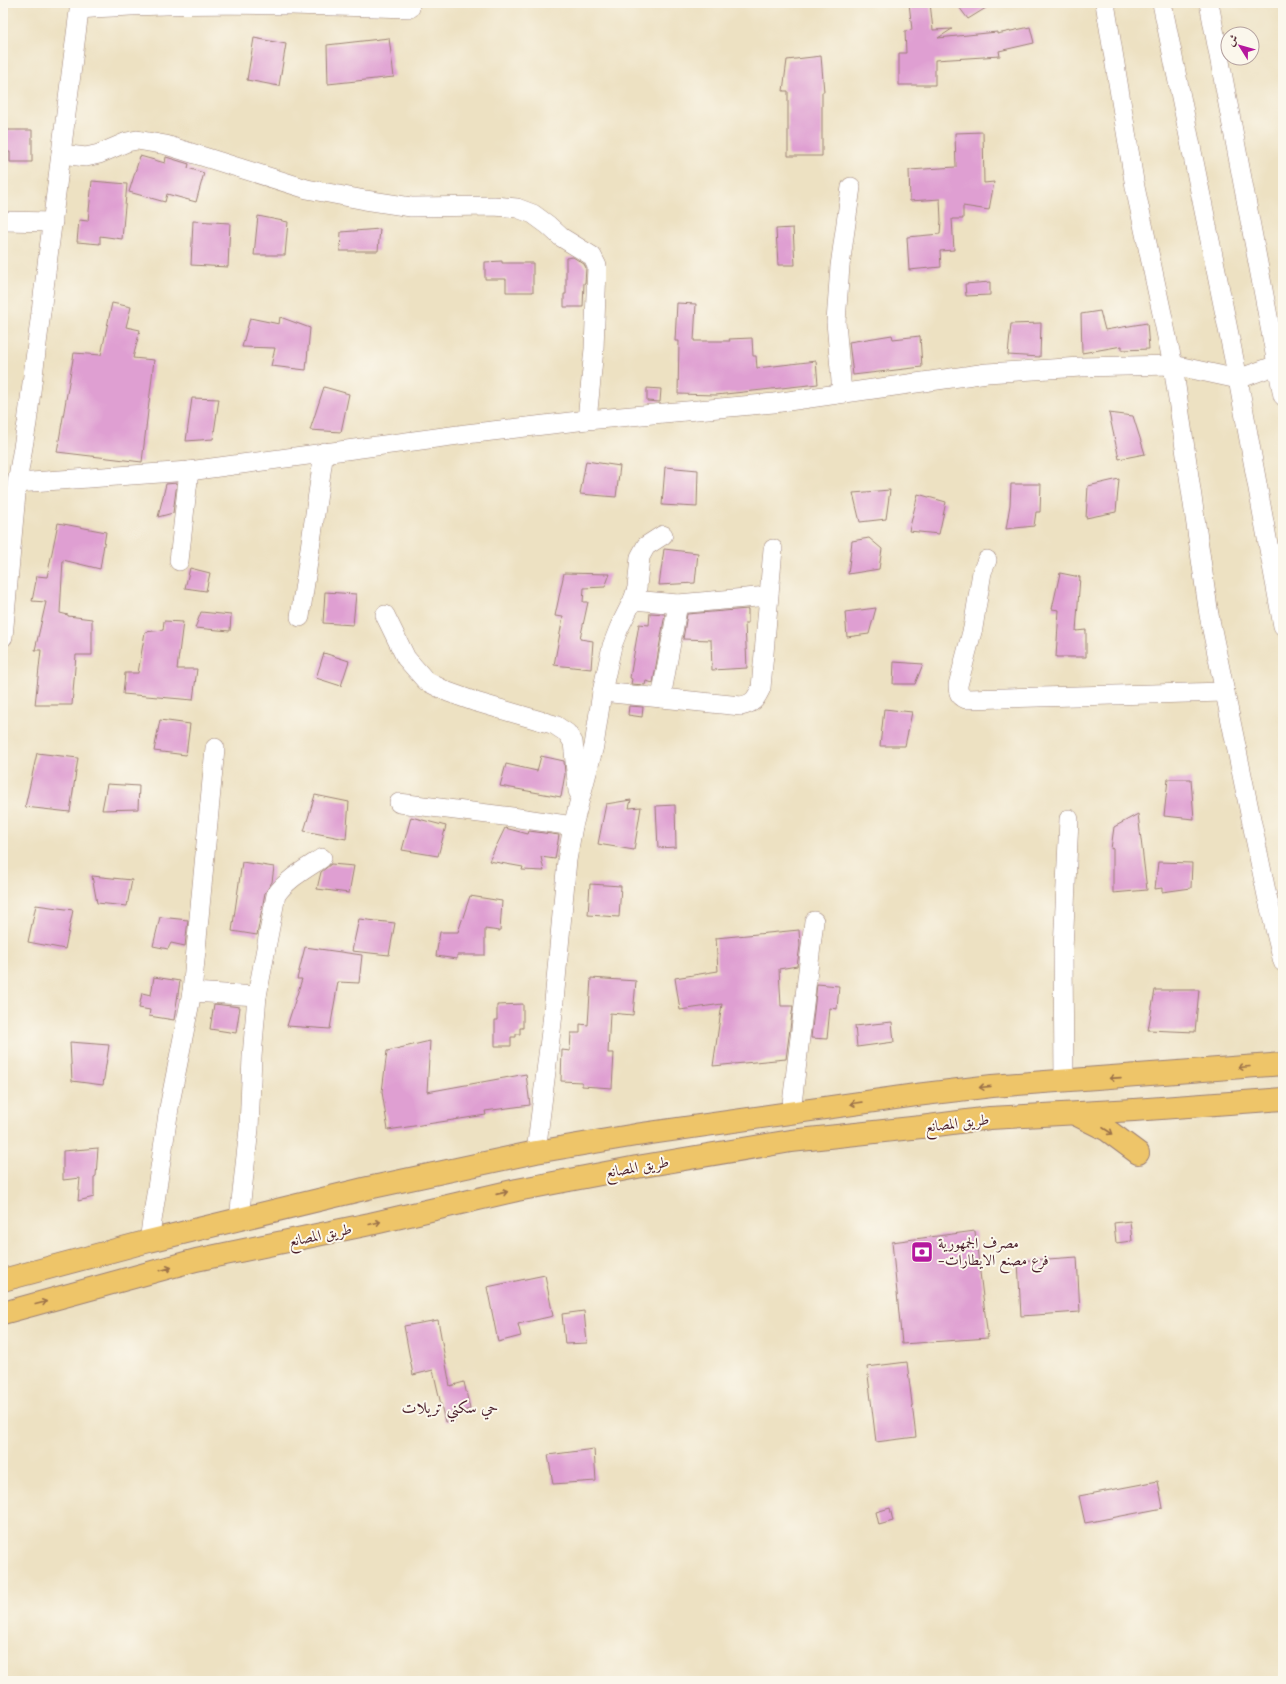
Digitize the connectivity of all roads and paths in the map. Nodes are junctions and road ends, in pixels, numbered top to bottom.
1 (1106, 3) edge
2 (1162, 3) edge
3 (1209, 3) edge
4 (80, 6) edge
5 (410, 8) dead end
6 (61, 154) junction
7 (851, 187) dead end
8 (3, 221) edge
9 (53, 222) junction
10 (1173, 365) junction
11 (1277, 365) junction
12 (1238, 379) junction
13 (842, 393) junction
14 (1283, 396) edge
15 (587, 420) junction
16 (324, 452) junction
17 (189, 471) junction
18 (17, 483) junction
19 (663, 535) dead end
20 (773, 549) dead end
21 (987, 560) dead end
22 (179, 561) dead end
23 (768, 596) junction
24 (633, 600) junction
25 (678, 604) junction
26 (385, 615) dead end
27 (300, 617) dead end
28 (1283, 626) edge
29 (3, 637) edge
30 (602, 692) junction
31 (1225, 692) junction
32 (661, 698) junction
33 (215, 748) dead end
34 (580, 800) junction
35 (399, 803) dead end
36 (1069, 819) dead end
37 (573, 826) junction
38 (322, 858) dead end
39 (814, 921) dead end
40 (1283, 962) edge
41 (192, 992) junction
42 (257, 996) junction
43 (1283, 1064) edge
44 (1064, 1081) junction
45 (1283, 1099) edge
46 (791, 1112) junction
47 (1074, 1113) junction
48 (536, 1152) junction
49 (1138, 1153) dead end
50 (238, 1219) junction
51 (149, 1242) junction
52 (3, 1280) edge
53 (3, 1313) edge

1 - 10 street
2 - 12 street
3 - 11 street
4 - 5 street
4 - 6 street
6 - 9 street
6 - 15 street
7 - 13 street
8 - 9 street
9 - 18 street
10 - 12 street
10 - 13 street
10 - 31 street
11 - 12 street
11 - 14 street
12 - 28 street
13 - 15 street
15 - 16 street
16 - 17 street
16 - 27 street
17 - 18 street
17 - 22 street
18 - 29 street
19 - 24 street
20 - 23 street
21 - 31 street
23 - 25 street
23 - 32 street
24 - 25 street
24 - 30 street
25 - 32 street
26 - 34 street
30 - 32 street
30 - 34 street
31 - 40 street
33 - 41 street
34 - 37 street
35 - 37 street
36 - 44 street
37 - 48 street
38 - 42 street
39 - 46 street
41 - 42 street
41 - 51 street
42 - 50 street
43 -> 44 main road, طريق المصانع
44 -> 46 main road, طريق المصانع
45 - 47 main road, طريق المصانع
46 - 48 main road, طريق المصانع
47 -> 49 main road
53 -> 47 main road, طريق المصانع
48 - 50 main road, طريق المصانع
50 - 51 main road, طريق المصانع
51 - 52 main road, طريق المصانع

